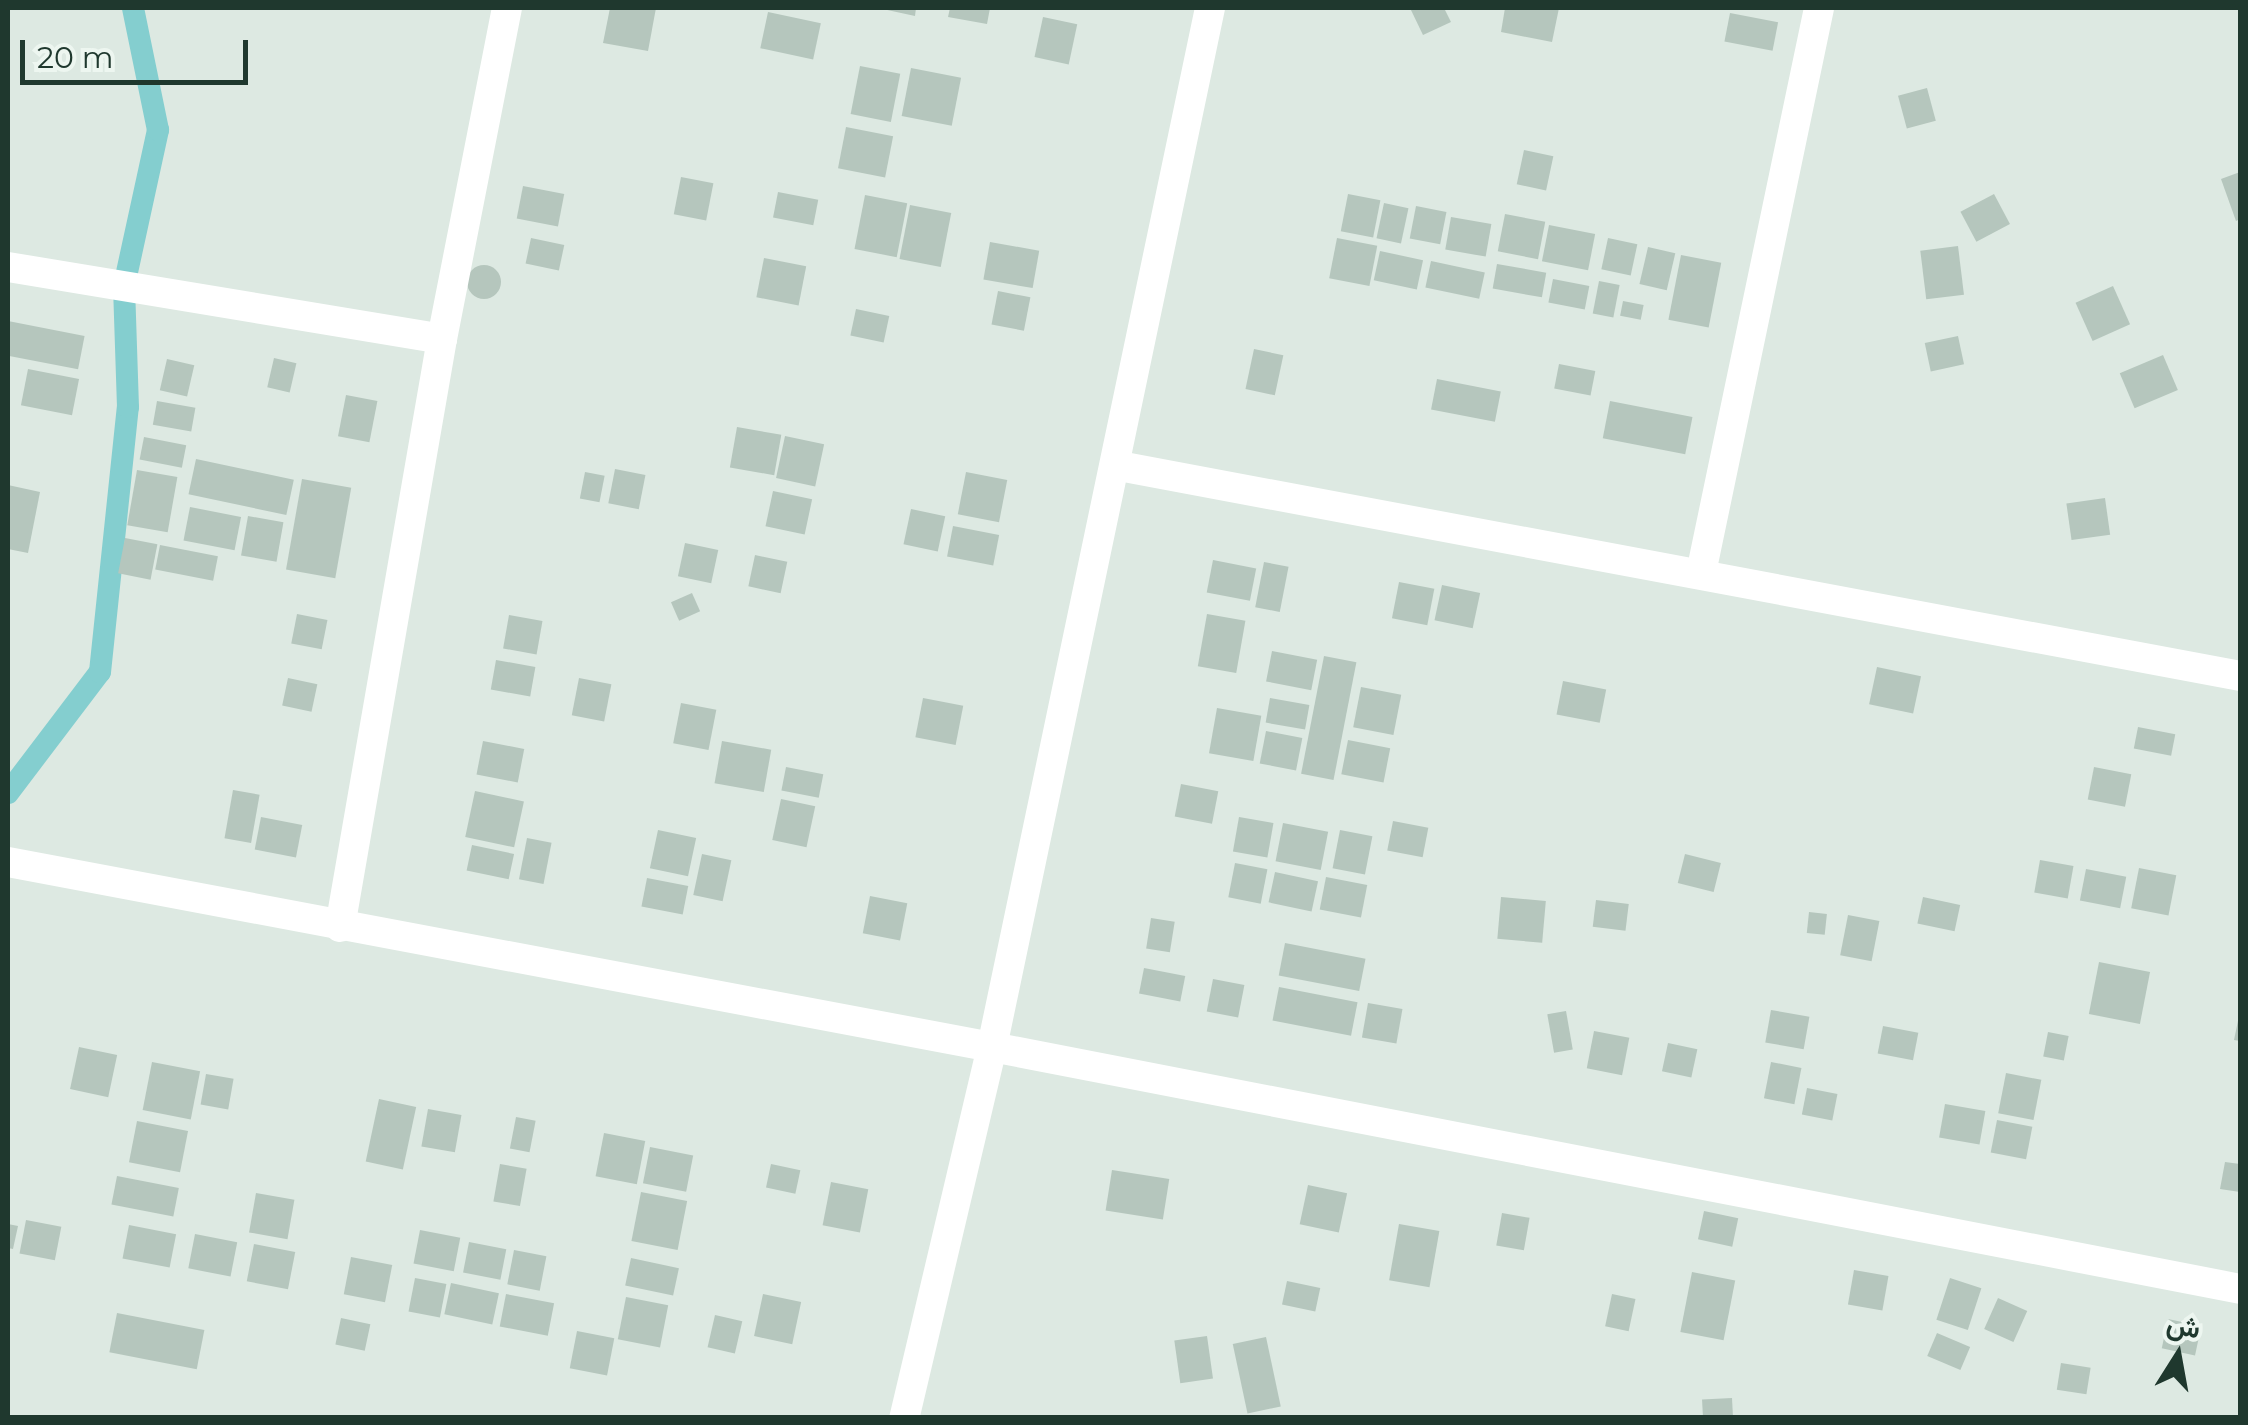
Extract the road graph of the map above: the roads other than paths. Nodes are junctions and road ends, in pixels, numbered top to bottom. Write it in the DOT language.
graph roads {
  1 [pos="507,8"];
  2 [pos="1210,8"];
  3 [pos="1818,8"];
  4 [pos="8,267"];
  5 [pos="442,338"];
  6 [pos="1118,466"];
  7 [pos="1701,573"];
  8 [pos="2240,676"];
  9 [pos="8,862"];
  10 [pos="340,927"];
  11 [pos="992,1047"];
  12 [pos="2240,1289"];
  13 [pos="904,1418"];
  1 -- 5 [label="street"];
  2 -- 6 [label="street"];
  3 -- 7 [label="street"];
  4 -- 5 [label="street"];
  5 -- 10 [label="street"];
  6 -- 7 [label="street"];
  6 -- 11 [label="street"];
  7 -- 8 [label="street"];
  9 -- 10 [label="street"];
  10 -- 11 [label="street"];
  11 -- 12 [label="street"];
  11 -- 13 [label="street"];
}
